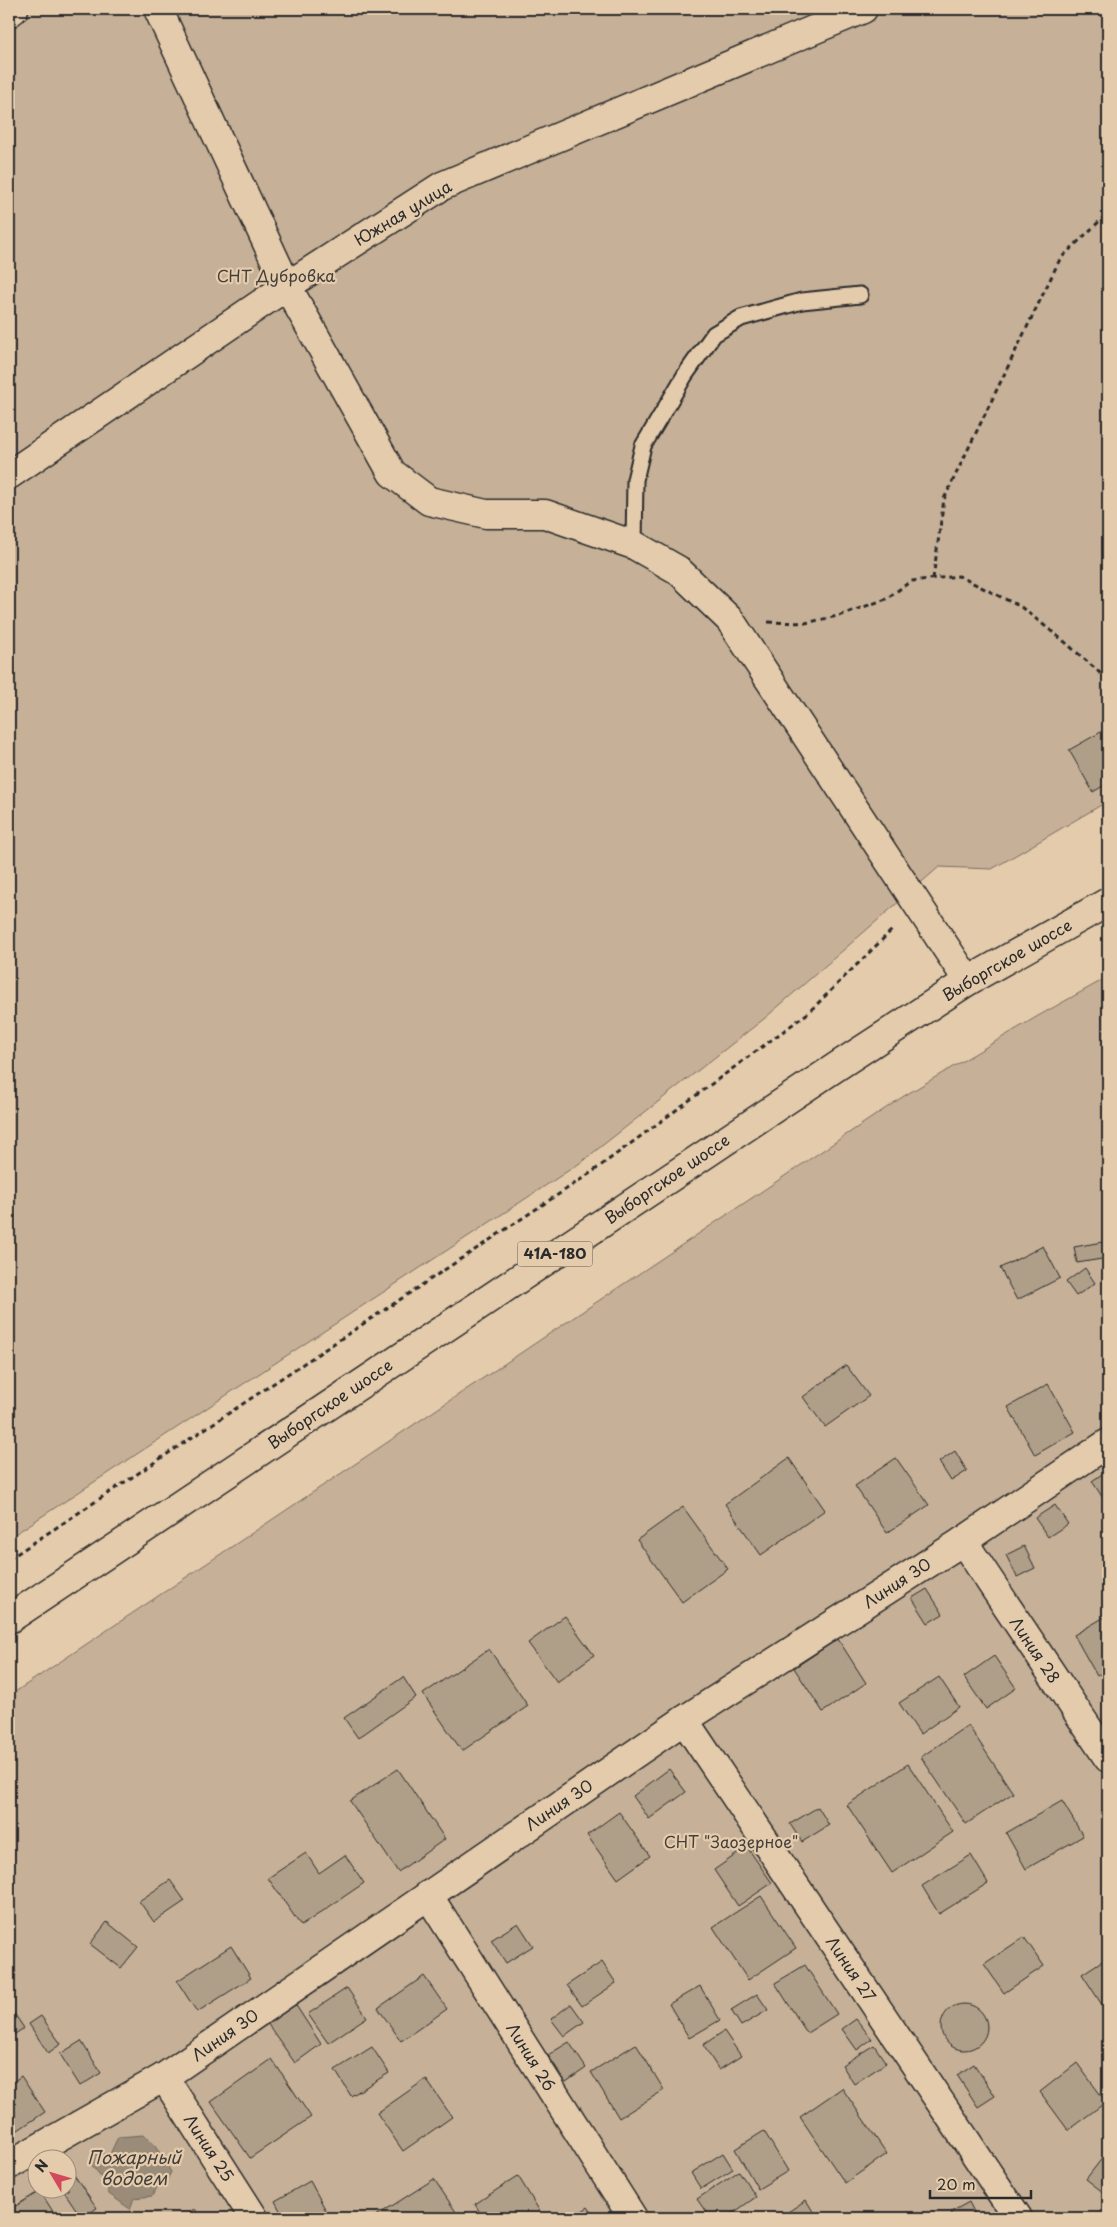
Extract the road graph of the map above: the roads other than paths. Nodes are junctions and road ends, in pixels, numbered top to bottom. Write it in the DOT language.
graph roads {
  1 [pos="14,9"];
  2 [pos="158,9"];
  3 [pos="863,9"];
  4 [pos="9,12"];
  5 [pos="287,286"];
  6 [pos="860,295"];
  7 [pos="9,475"];
  8 [pos="634,545"];
  9 [pos="1108,902"];
  10 [pos="968,981"];
  11 [pos="1108,1443"];
  12 [pos="963,1541"];
  13 [pos="9,1619"];
  14 [pos="684,1720"];
  15 [pos="1108,1758"];
  16 [pos="428,1895"];
  17 [pos="164,2077"];
  18 [pos="9,2166"];
  19 [pos="254,2218"];
  20 [pos="633,2218"];
  21 [pos="1018,2218"];
  1 -- 4 [label="street"];
  2 -- 5 [label="street"];
  3 -- 5 [label="street, Южная улица"];
  5 -- 7 [label="street, Южная улица"];
  5 -- 8 [label="street"];
  6 -- 8 [label="lane"];
  8 -- 10 [label="street"];
  9 -- 10 [label="street, Выборгское шоссе / 41А-180"];
  10 -- 13 [label="street, Выборгское шоссе / 41А-180"];
  11 -- 12 [label="street, Линия 30"];
  12 -- 14 [label="street, Линия 30"];
  12 -- 15 [label="street, Линия 28"];
  14 -- 16 [label="street, Линия 30"];
  14 -- 21 [label="street, Линия 27"];
  16 -- 17 [label="street, Линия 30"];
  16 -- 20 [label="street, Линия 26"];
  17 -- 18 [label="street, Линия 30"];
  17 -- 19 [label="street, Линия 25"];
}
